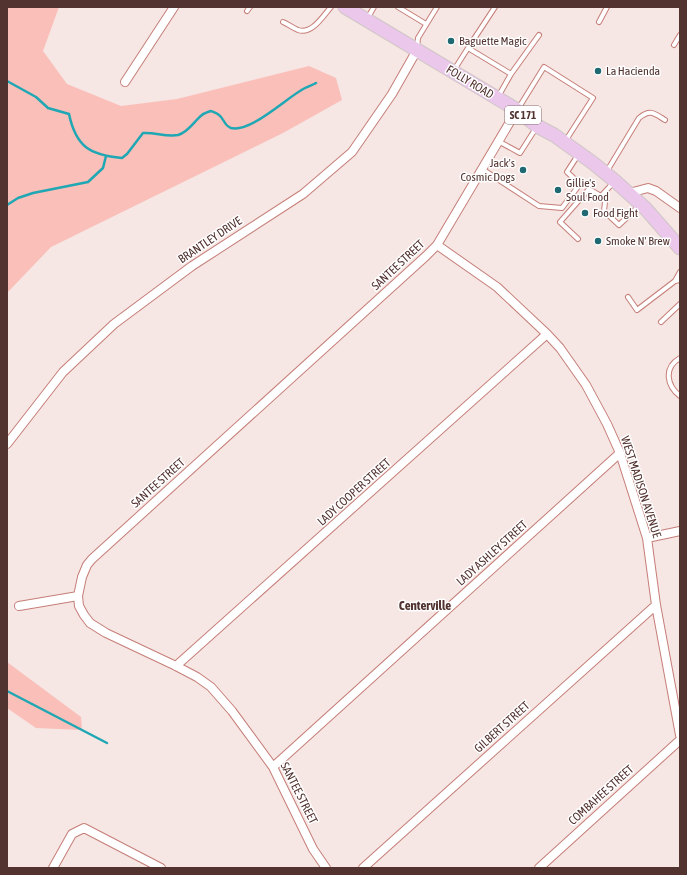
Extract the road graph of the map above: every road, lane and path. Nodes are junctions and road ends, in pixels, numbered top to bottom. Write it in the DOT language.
graph roads {
  1 [pos="174,7"];
  2 [pos="331,7"];
  3 [pos="345,7"];
  4 [pos="374,7"];
  5 [pos="398,7"];
  6 [pos="437,7"];
  7 [pos="495,7"];
  8 [pos="608,7"];
  9 [pos="367,20"];
  10 [pos="283,22"];
  11 [pos="599,22"];
  12 [pos="426,24"];
  13 [pos="539,35"];
  14 [pos="680,35"];
  15 [pos="674,45"];
  16 [pos="468,48"];
  17 [pos="417,50"];
  18 [pos="453,72"];
  19 [pos="511,74"];
  20 [pos="125,82"];
  21 [pos="497,98"];
  22 [pos="517,110"];
  23 [pos="665,120"];
  24 [pos="537,126"];
  25 [pos="498,142"];
  26 [pos="564,142"];
  27 [pos="580,153"];
  28 [pos="482,169"];
  29 [pos="610,177"];
  30 [pos="629,193"];
  31 [pos="601,196"];
  32 [pos="641,204"];
  33 [pos="680,208"];
  34 [pos="578,239"];
  35 [pos="437,245"];
  36 [pos="680,248"];
  37 [pos="680,272"];
  38 [pos="678,280"];
  39 [pos="628,297"];
  40 [pos="680,304"];
  41 [pos="661,322"];
  42 [pos="547,334"];
  43 [pos="680,358"];
  44 [pos="680,396"];
  45 [pos="7,444"];
  46 [pos="620,453"];
  47 [pos="680,531"];
  48 [pos="646,538"];
  49 [pos="78,596"];
  50 [pos="656,605"];
  51 [pos="19,606"];
  52 [pos="176,666"];
  53 [pos="680,734"];
  54 [pos="680,740"];
  55 [pos="273,767"];
  56 [pos="53,868"];
  57 [pos="162,868"];
  58 [pos="326,868"];
  59 [pos="363,868"];
  60 [pos="539,868"];
  1 -- 20 [label="street"];
  2 -- 10 [label="lane"];
  3 -- 9 [label="main road, FOLLY ROAD / SC 171"];
  4 -- 9 [label="lane"];
  5 -- 12 [label="lane"];
  6 -- 12 [label="lane"];
  7 -- 16 [label="lane"];
  8 -- 11 [label="lane"];
  9 -- 17 [label="main road, FOLLY ROAD / SC 171"];
  12 -- 17 [label="lane"];
  13 -- 19 [label="lane"];
  14 -- 15 [label="lane"];
  16 -- 18 [label="lane"];
  16 -- 19 [label="lane"];
  17 -- 18 [label="main road, FOLLY ROAD / SC 171"];
  17 -- 45 [label="street, BRANTLEY DRIVE"];
  18 -- 21 [label="main road, FOLLY ROAD / SC 171"];
  19 -- 21 [label="lane"];
  21 -- 22 [label="main road, FOLLY ROAD / SC 171"];
  22 -- 24 [label="main road, FOLLY ROAD / SC 171"];
  22 -- 25 [label="street, SANTEE STREET"];
  22 -- 26 [label="lane"];
  23 -- 29 [label="lane"];
  24 -- 25 [label="lane"];
  24 -- 26 [label="main road, FOLLY ROAD / SC 171"];
  25 -- 28 [label="street, SANTEE STREET"];
  26 -- 27 [label="main road, FOLLY ROAD / SC 171"];
  27 -- 28 [label="lane"];
  27 -- 29 [label="main road, FOLLY ROAD / SC 171"];
  28 -- 35 [label="street, SANTEE STREET"];
  29 -- 30 [label="main road, FOLLY ROAD / SC 171"];
  29 -- 31 [label="lane"];
  30 -- 32 [label="main road, FOLLY ROAD / SC 171"];
  30 -- 33 [label="street"];
  31 -- 32 [label="lane"];
  31 -- 34 [label="lane"];
  32 -- 36 [label="main road, FOLLY ROAD / SC 171"];
  35 -- 42 [label="street, WEST MADISON AVENUE"];
  35 -- 49 [label="street, SANTEE STREET"];
  37 -- 38 [label="lane"];
  38 -- 39 [label="lane"];
  40 -- 41 [label="lane"];
  42 -- 46 [label="street, WEST MADISON AVENUE"];
  42 -- 52 [label="street, LADY COOPER STREET"];
  43 -- 44 [label="lane"];
  46 -- 48 [label="street, WEST MADISON AVENUE"];
  46 -- 55 [label="street, LADY ASHLEY STREET"];
  47 -- 48 [label="street"];
  48 -- 50 [label="street, WEST MADISON AVENUE"];
  49 -- 51 [label="street"];
  49 -- 52 [label="street, SANTEE STREET"];
  50 -- 53 [label="street, WEST MADISON AVENUE"];
  50 -- 59 [label="street, GILBERT STREET"];
  52 -- 55 [label="street, SANTEE STREET"];
  54 -- 60 [label="street, COMBAHEE STREET"];
  55 -- 58 [label="street, SANTEE STREET"];
  56 -- 57 [label="street"];
}
